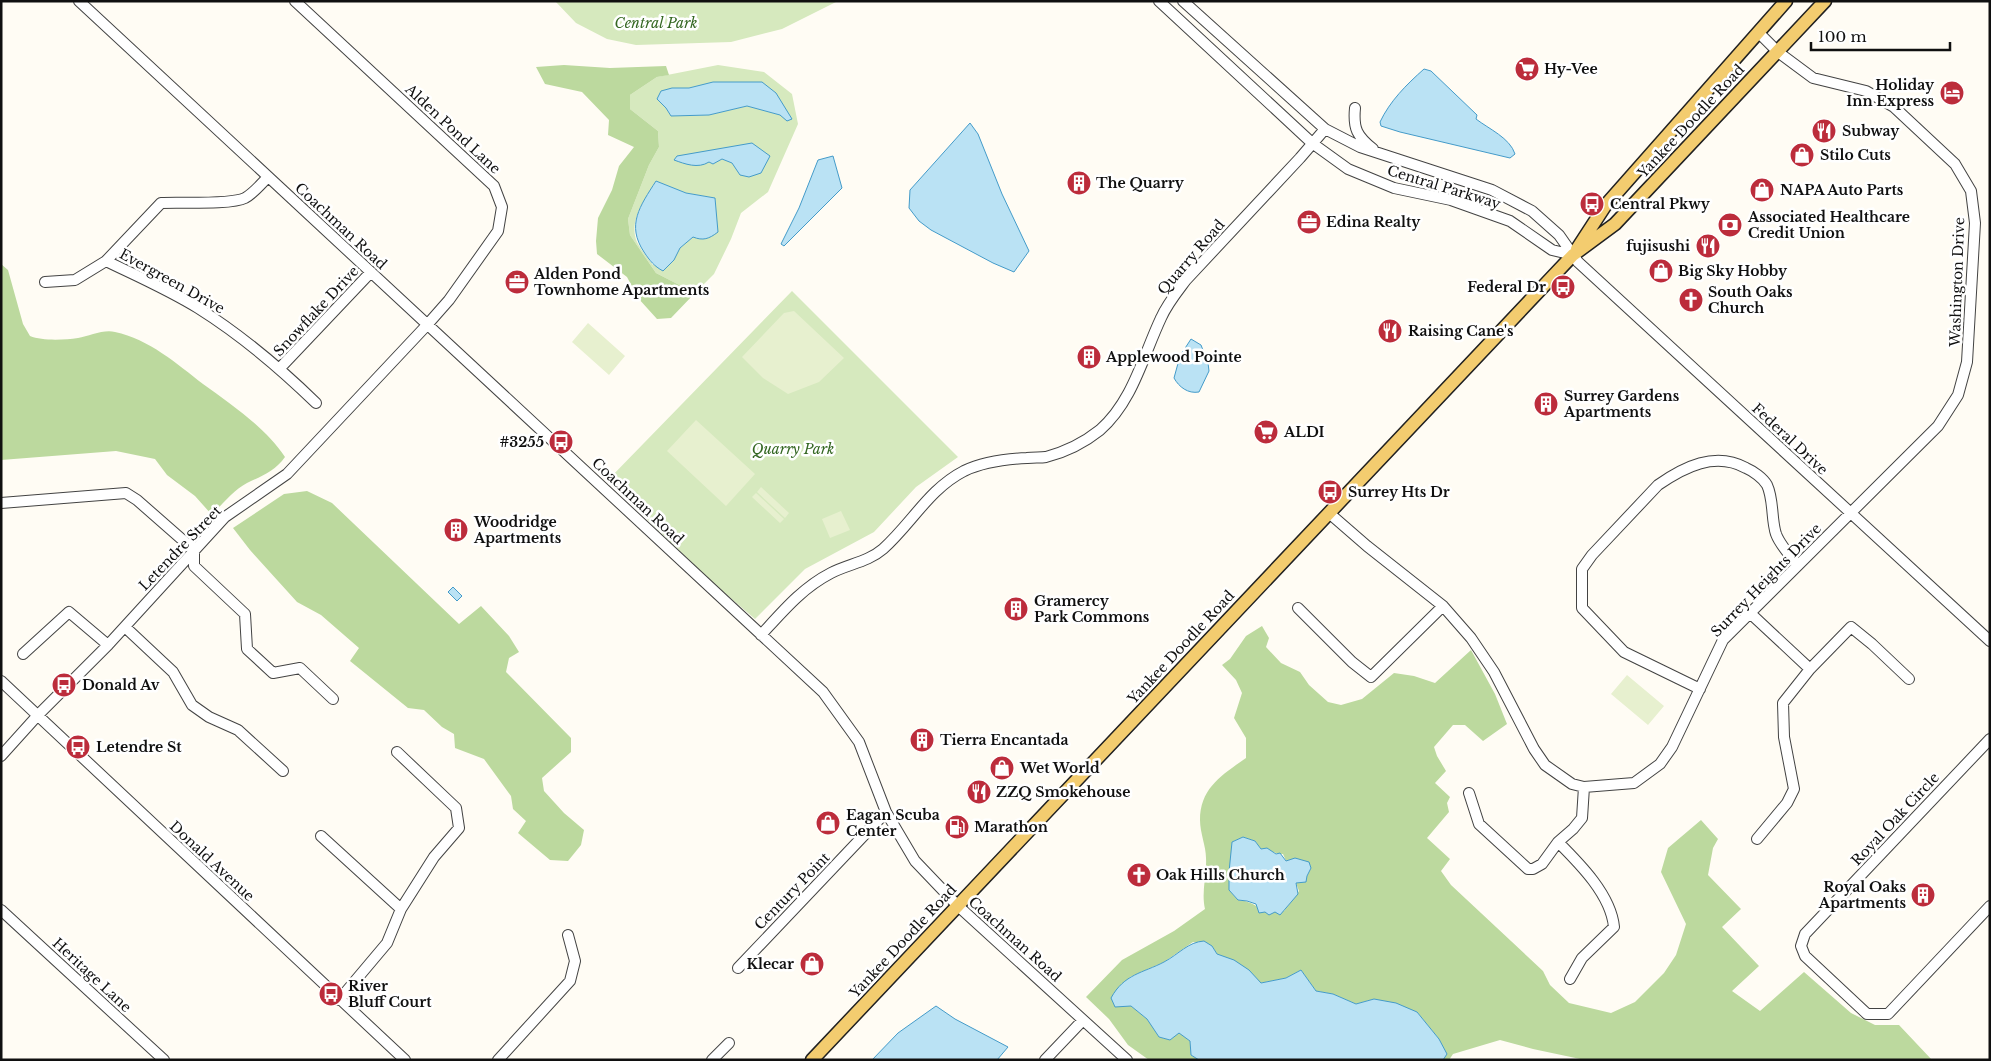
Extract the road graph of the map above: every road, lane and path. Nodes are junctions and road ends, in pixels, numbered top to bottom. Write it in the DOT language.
graph roads {
  1 [pos="79,1"];
  2 [pos="295,1"];
  3 [pos="1160,1"];
  4 [pos="1183,1"];
  5 [pos="1786,1"];
  6 [pos="1825,1"];
  7 [pos="1758,32"];
  8 [pos="1778,52"];
  9 [pos="1355,108"];
  10 [pos="1325,129"];
  11 [pos="1312,143"];
  12 [pos="1380,154"];
  13 [pos="268,176"];
  14 [pos="1572,255"];
  15 [pos="106,261"];
  16 [pos="371,272"];
  17 [pos="45,282"];
  18 [pos="428,325"];
  19 [pos="280,368"];
  20 [pos="316,403"];
  21 [pos="1,503"];
  22 [pos="1329,513"];
  23 [pos="1851,513"];
  24 [pos="194,550"];
  25 [pos="1798,565"];
  26 [pos="1443,606"];
  27 [pos="1298,608"];
  28 [pos="1750,613"];
  29 [pos="125,627"];
  30 [pos="761,636"];
  31 [pos="1990,641"];
  32 [pos="108,645"];
  33 [pos="23,654"];
  34 [pos="1810,669"];
  35 [pos="1908,680"];
  36 [pos="1,681"];
  37 [pos="1700,689"];
  38 [pos="333,699"];
  39 [pos="38,715"];
  40 [pos="1990,739"];
  41 [pos="397,752"];
  42 [pos="1,756"];
  43 [pos="284,771"];
  44 [pos="1584,787"];
  45 [pos="1469,793"];
  46 [pos="886,812"];
  47 [pos="321,836"];
  48 [pos="1758,839"];
  49 [pos="1558,842"];
  50 [pos="957,905"];
  51 [pos="1990,906"];
  52 [pos="401,909"];
  53 [pos="1,910"];
  54 [pos="568,935"];
  55 [pos="738,968"];
  56 [pos="1570,979"];
  57 [pos="339,1000"];
  58 [pos="1083,1020"];
  59 [pos="729,1043"];
  60 [pos="164,1060"];
  61 [pos="404,1060"];
  62 [pos="498,1060"];
  63 [pos="712,1060"];
  64 [pos="812,1060"];
  65 [pos="1045,1060"];
  66 [pos="1127,1060"];
  1 -- 13 [label="street, Coachman Road"];
  2 -- 18 [label="street, Alden Pond Lane"];
  3 -- 11 [label="street, Central Parkway"];
  4 -- 10 [label="street, Central Parkway"];
  5 -- 7 [label="main road, Yankee Doodle Road"];
  6 -- 8 [label="main road, Yankee Doodle Road"];
  7 -- 8 [label="street, Washington Drive"];
  7 -- 14 [label="main road, Yankee Doodle Road"];
  8 -- 14 [label="main road, Yankee Doodle Road"];
  8 -- 23 [label="street, Washington Drive"];
  9 -- 12 [label="street"];
  10 -- 11 [label="street, Quarry Road"];
  10 -- 12 [label="street, Central Parkway"];
  11 -- 14 [label="street, Central Parkway"];
  11 -- 30 [label="street, Quarry Road"];
  12 -- 14 [label="street, Central Parkway"];
  13 -- 15 [label="street"];
  13 -- 16 [label="street, Coachman Road"];
  14 -- 22 [label="main road, Yankee Doodle Road"];
  14 -- 23 [label="street, Federal Drive"];
  15 -- 17 [label="street"];
  15 -- 19 [label="street, Evergreen Drive"];
  16 -- 18 [label="street, Coachman Road"];
  16 -- 19 [label="street, Snowflake Drive"];
  18 -- 24 [label="street, Letendre Street"];
  18 -- 30 [label="street, Coachman Road"];
  19 -- 20 [label="street, Evergreen Drive"];
  21 -- 24 [label="street"];
  22 -- 26 [label="street, Surrey Heights Drive"];
  22 -- 50 [label="main road, Yankee Doodle Road"];
  23 -- 25 [label="street, Surrey Heights Drive"];
  23 -- 31 [label="street, Federal Drive"];
  24 -- 29 [label="street, Letendre Street"];
  24 -- 38 [label="street"];
  25 -- 28 [label="street, Surrey Heights Drive"];
  25 -- 37 [label="street"];
  26 -- 27 [label="street"];
  26 -- 44 [label="street, Surrey Heights Drive"];
  28 -- 34 [label="street"];
  28 -- 37 [label="street, Surrey Heights Drive"];
  29 -- 32 [label="street, Letendre Street"];
  29 -- 43 [label="street"];
  30 -- 46 [label="street, Coachman Road"];
  32 -- 33 [label="street"];
  32 -- 39 [label="street, Letendre Street"];
  34 -- 35 [label="street"];
  34 -- 48 [label="street"];
  36 -- 39 [label="street, Donald Avenue"];
  37 -- 44 [label="street, Surrey Heights Drive"];
  39 -- 42 [label="street, Letendre Street"];
  39 -- 57 [label="street, Donald Avenue"];
  40 -- 51 [label="street, Royal Oak Circle"];
  41 -- 52 [label="street"];
  44 -- 49 [label="street"];
  45 -- 49 [label="street"];
  46 -- 50 [label="street, Coachman Road"];
  46 -- 55 [label="street, Century Point"];
  47 -- 52 [label="street"];
  49 -- 56 [label="street"];
  50 -- 58 [label="street, Coachman Road"];
  50 -- 64 [label="main road, Yankee Doodle Road"];
  52 -- 57 [label="street"];
  53 -- 60 [label="street, Heritage Lane"];
  54 -- 62 [label="street"];
  57 -- 61 [label="street, Donald Avenue"];
  58 -- 65 [label="street"];
  58 -- 66 [label="street, Coachman Road"];
  59 -- 63 [label="street"];
}
